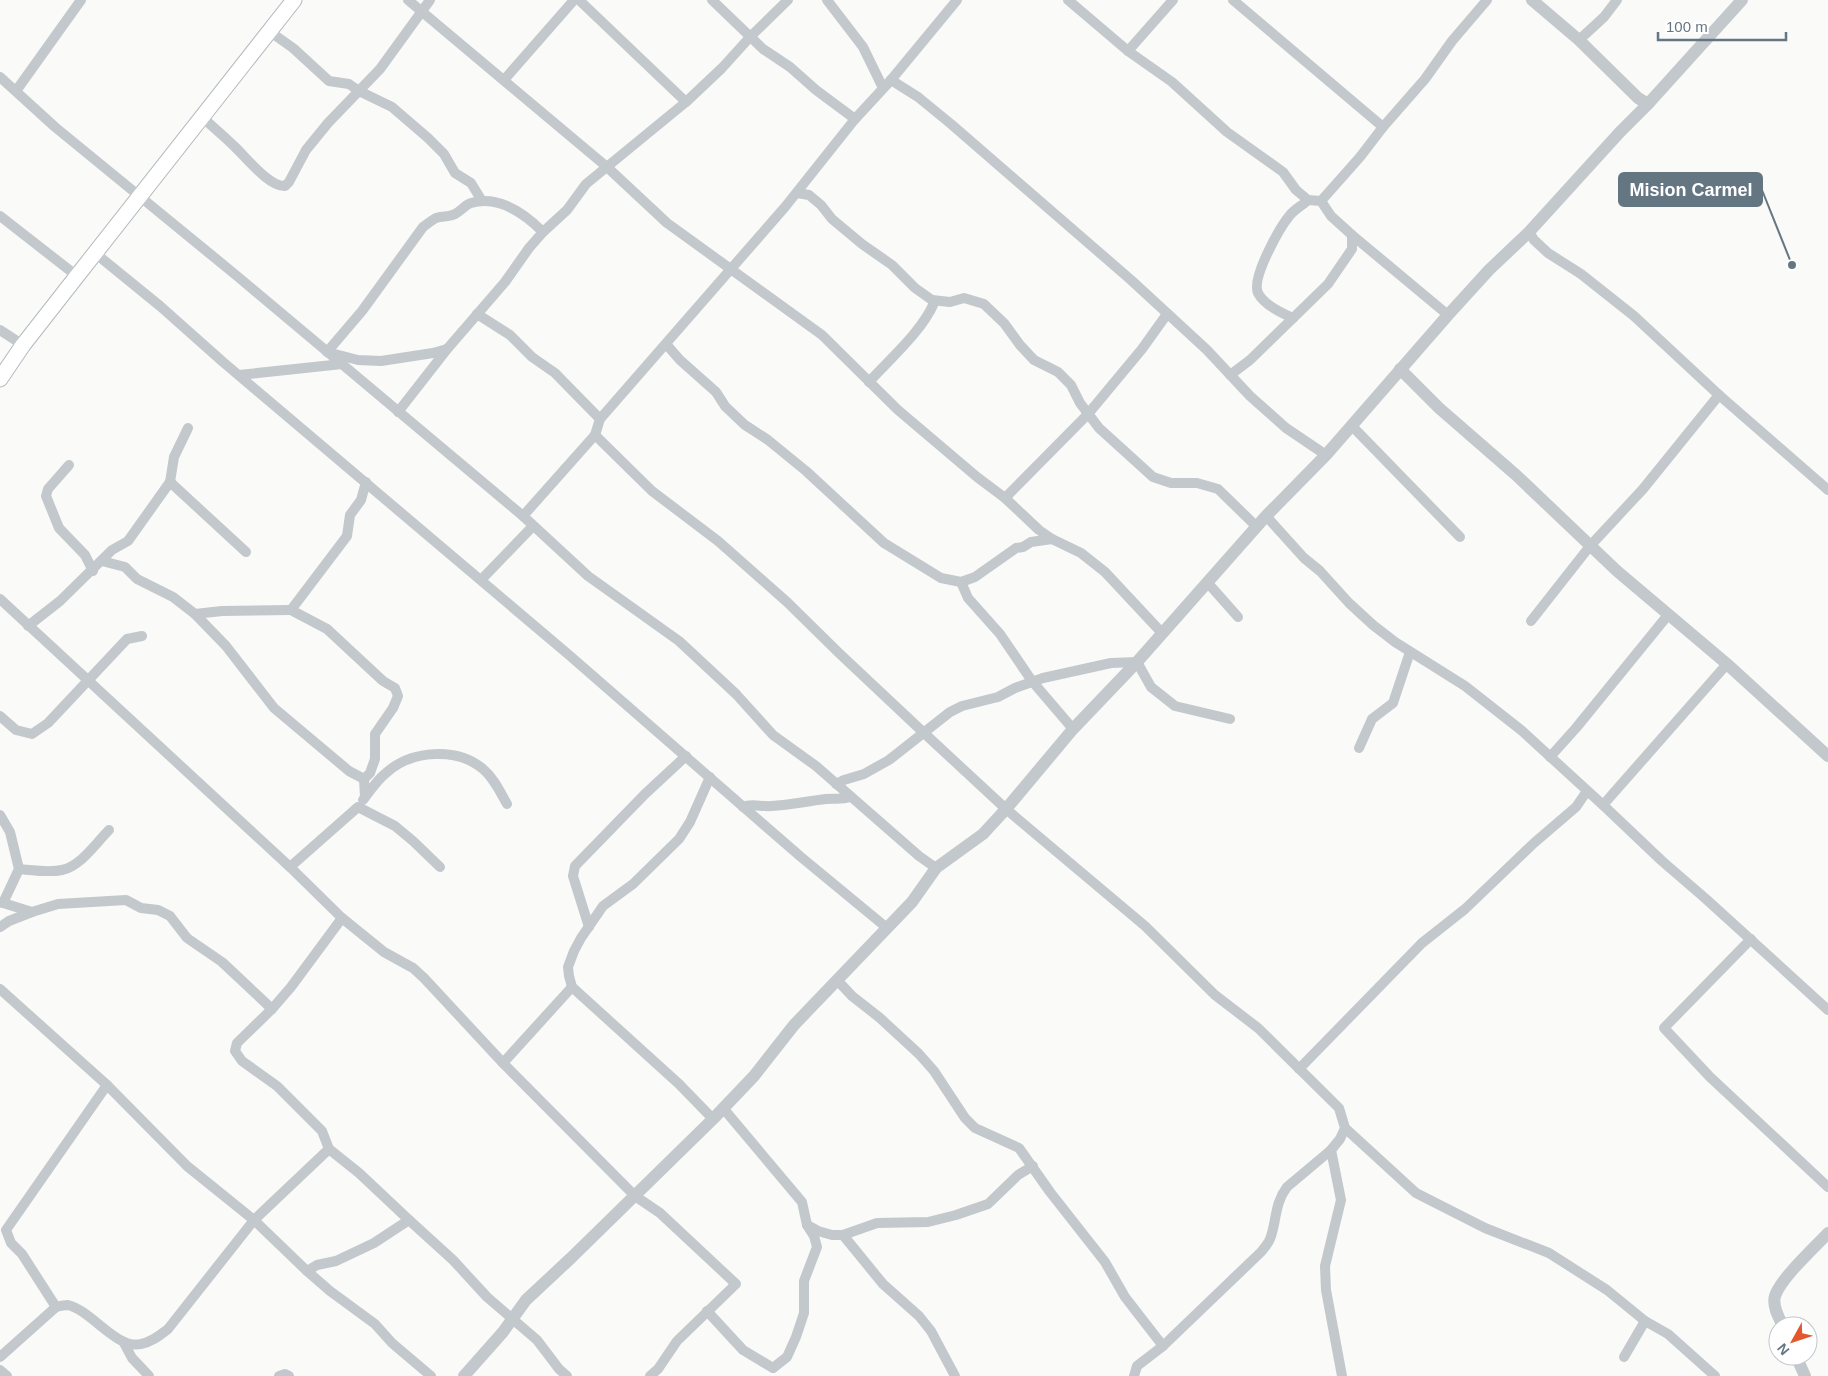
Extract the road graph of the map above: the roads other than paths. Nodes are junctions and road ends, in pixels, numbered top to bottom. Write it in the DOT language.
graph roads {
  1 [pos="81,0"];
  2 [pos="294,0"];
  3 [pos="408,0"];
  4 [pos="430,0"];
  5 [pos="574,0"];
  6 [pos="579,0"];
  7 [pos="712,0"];
  8 [pos="788,0"];
  9 [pos="827,0"];
  10 [pos="957,0"];
  11 [pos="1068,0"];
  12 [pos="1173,0"];
  13 [pos="1232,0"];
  14 [pos="1488,0"];
  15 [pos="1532,0"];
  16 [pos="1617,0"];
  17 [pos="1742,0"];
  18 [pos="422,11"];
  19 [pos="270,31"];
  20 [pos="751,36"];
  21 [pos="1579,40"];
  22 [pos="1128,51"];
  23 [pos="0,77"];
  24 [pos="504,80"];
  25 [pos="891,80"];
  26 [pos="884,88"];
  27 [pos="16,91"];
  28 [pos="359,91"];
  29 [pos="686,102"];
  30 [pos="1648,104"];
  31 [pos="202,118"];
  32 [pos="855,119"];
  33 [pos="1383,127"];
  34 [pos="607,167"];
  35 [pos="797,193"];
  36 [pos="140,197"];
  37 [pos="1308,200"];
  38 [pos="482,201"];
  39 [pos="1321,201"];
  40 [pos="0,216"];
  41 [pos="543,232"];
  42 [pos="1529,232"];
  43 [pos="1352,235"];
  44 [pos="94,253"];
  45 [pos="731,269"];
  46 [pos="77,276"];
  47 [pos="932,300"];
  48 [pos="477,314"];
  49 [pos="1167,314"];
  50 [pos="1448,315"];
  51 [pos="1292,318"];
  52 [pos="0,330"];
  53 [pos="666,344"];
  54 [pos="24,345"];
  55 [pos="448,348"];
  56 [pos="327,352"];
  57 [pos="342,364"];
  58 [pos="1400,369"];
  59 [pos="239,375"];
  60 [pos="1230,375"];
  61 [pos="0,379"];
  62 [pos="869,382"];
  63 [pos="1719,395"];
  64 [pos="398,412"];
  65 [pos="1088,414"];
  66 [pos="600,419"];
  67 [pos="1352,426"];
  68 [pos="188,428"];
  69 [pos="595,435"];
  70 [pos="1326,455"];
  71 [pos="69,465"];
  72 [pos="170,482"];
  73 [pos="366,482"];
  74 [pos="1828,490"];
  75 [pos="1005,498"];
  76 [pos="523,516"];
  77 [pos="1266,516"];
  78 [pos="533,526"];
  79 [pos="1257,527"];
  80 [pos="1460,537"];
  81 [pos="1052,539"];
  82 [pos="1590,546"];
  83 [pos="246,552"];
  84 [pos="102,561"];
  85 [pos="92,571"];
  86 [pos="481,580"];
  87 [pos="961,582"];
  88 [pos="1207,582"];
  89 [pos="0,599"];
  90 [pos="291,610"];
  91 [pos="195,614"];
  92 [pos="1668,615"];
  93 [pos="1238,617"];
  94 [pos="1531,621"];
  95 [pos="28,626"];
  96 [pos="1162,633"];
  97 [pos="142,636"];
  98 [pos="1410,652"];
  99 [pos="1137,662"];
  100 [pos="1727,664"];
  101 [pos="88,681"];
  102 [pos="1032,681"];
  103 [pos="0,716"];
  104 [pos="1230,719"];
  105 [pos="1073,729"];
  106 [pos="924,733"];
  107 [pos="1358,748"];
  108 [pos="686,756"];
  109 [pos="1828,756"];
  110 [pos="1550,758"];
  111 [pos="710,777"];
  112 [pos="364,779"];
  113 [pos="836,784"];
  114 [pos="1587,791"];
  115 [pos="365,797"];
  116 [pos="850,797"];
  117 [pos="508,804"];
  118 [pos="1603,805"];
  119 [pos="358,807"];
  120 [pos="743,807"];
  121 [pos="1006,809"];
  122 [pos="0,815"];
  123 [pos="109,830"];
  124 [pos="290,867"];
  125 [pos="440,867"];
  126 [pos="936,868"];
  127 [pos="19,869"];
  128 [pos="2,903"];
  129 [pos="32,912"];
  130 [pos="342,918"];
  131 [pos="0,927"];
  132 [pos="589,927"];
  133 [pos="886,928"];
  134 [pos="1751,939"];
  135 [pos="838,981"];
  136 [pos="572,987"];
  137 [pos="0,989"];
  138 [pos="272,1009"];
  139 [pos="1828,1010"];
  140 [pos="504,1063"];
  141 [pos="1299,1069"];
  142 [pos="107,1084"];
  143 [pos="724,1108"];
  144 [pos="713,1119"];
  145 [pos="1345,1128"];
  146 [pos="329,1149"];
  147 [pos="1331,1150"];
  148 [pos="1033,1166"];
  149 [pos="1828,1188"];
  150 [pos="635,1196"];
  151 [pos="254,1220"];
  152 [pos="409,1220"];
  153 [pos="807,1225"];
  154 [pos="3,1230"];
  155 [pos="1828,1233"];
  156 [pos="843,1235"];
  157 [pos="307,1271"];
  158 [pos="56,1307"];
  159 [pos="707,1311"];
  160 [pos="1778,1316"];
  161 [pos="512,1319"];
  162 [pos="1645,1321"];
  163 [pos="124,1342"];
  164 [pos="1163,1346"];
  165 [pos="0,1357"];
  166 [pos="1624,1357"];
  167 [pos="773,1372"];
  168 [pos="149,1376"];
  169 [pos="279,1376"];
  170 [pos="289,1376"];
  171 [pos="431,1376"];
  172 [pos="464,1376"];
  173 [pos="567,1376"];
  174 [pos="650,1376"];
  175 [pos="955,1376"];
  176 [pos="1134,1376"];
  177 [pos="1342,1376"];
  178 [pos="1716,1376"];
  1 -- 27 [label="street"];
  2 -- 19 [label="main road"];
  3 -- 18 [label="street"];
  4 -- 18 [label="street"];
  5 -- 24 [label="street"];
  6 -- 29 [label="street"];
  7 -- 20 [label="street"];
  8 -- 20 [label="street"];
  9 -- 26 [label="street"];
  10 -- 25 [label="street"];
  11 -- 22 [label="street"];
  12 -- 22 [label="street"];
  13 -- 33 [label="street"];
  14 -- 33 [label="street"];
  15 -- 21 [label="street"];
  16 -- 21 [label="street"];
  17 -- 30 [label="street"];
  18 -- 24 [label="street"];
  18 -- 28 [label="street"];
  19 -- 28 [label="street"];
  19 -- 31 [label="main road"];
  20 -- 29 [label="street"];
  20 -- 32 [label="street"];
  21 -- 30 [label="street"];
  22 -- 37 [label="street"];
  23 -- 27 [label="street"];
  24 -- 34 [label="street"];
  25 -- 26 [label="street"];
  25 -- 49 [label="street"];
  26 -- 32 [label="street"];
  27 -- 36 [label="street"];
  28 -- 31 [label="street"];
  28 -- 38 [label="street"];
  29 -- 34 [label="street"];
  30 -- 42 [label="street"];
  31 -- 36 [label="main road"];
  32 -- 35 [label="street"];
  33 -- 39 [label="street"];
  34 -- 41 [label="street"];
  34 -- 45 [label="street"];
  35 -- 45 [label="street"];
  35 -- 47 [label="street"];
  36 -- 44 [label="main road"];
  36 -- 56 [label="street"];
  37 -- 39 [label="street"];
  37 -- 51 [label="street"];
  38 -- 41 [label="street"];
  38 -- 56 [label="street"];
  39 -- 43 [label="street"];
  40 -- 46 [label="street"];
  41 -- 48 [label="street"];
  42 -- 50 [label="street"];
  42 -- 63 [label="street"];
  43 -- 50 [label="street"];
  43 -- 51 [label="street"];
  44 -- 46 [label="main road"];
  44 -- 59 [label="street"];
  45 -- 53 [label="street"];
  45 -- 62 [label="street"];
  46 -- 54 [label="main road"];
  47 -- 62 [label="street"];
  47 -- 65 [label="street"];
  48 -- 55 [label="street"];
  48 -- 66 [label="street"];
  49 -- 60 [label="street"];
  49 -- 65 [label="street"];
  50 -- 58 [label="street"];
  51 -- 60 [label="street"];
  52 -- 54 [label="street"];
  53 -- 66 [label="street"];
  53 -- 87 [label="street"];
  54 -- 61 [label="main road"];
  55 -- 56 [label="street"];
  55 -- 64 [label="street"];
  56 -- 57 [label="street"];
  57 -- 59 [label="street"];
  57 -- 64 [label="street"];
  58 -- 67 [label="street"];
  58 -- 82 [label="street"];
  59 -- 73 [label="street"];
  60 -- 70 [label="street"];
  62 -- 75 [label="street"];
  63 -- 74 [label="street"];
  63 -- 82 [label="street"];
  64 -- 76 [label="street"];
  65 -- 75 [label="street"];
  65 -- 79 [label="street"];
  66 -- 69 [label="street"];
  67 -- 70 [label="street"];
  67 -- 80 [label="street"];
  68 -- 72 [label="street"];
  69 -- 76 [label="street"];
  69 -- 106 [label="street"];
  70 -- 77 [label="street"];
  71 -- 85 [label="street"];
  72 -- 83 [label="street"];
  72 -- 84 [label="street"];
  73 -- 86 [label="street"];
  73 -- 90 [label="street"];
  75 -- 81 [label="street"];
  76 -- 78 [label="street"];
  77 -- 79 [label="street"];
  77 -- 98 [label="street"];
  78 -- 86 [label="street"];
  78 -- 113 [label="street"];
  79 -- 88 [label="street"];
  81 -- 87 [label="street"];
  81 -- 96 [label="street"];
  82 -- 92 [label="street"];
  82 -- 94 [label="street"];
  84 -- 85 [label="street"];
  84 -- 91 [label="street"];
  85 -- 95 [label="street"];
  86 -- 108 [label="street"];
  87 -- 102 [label="street"];
  88 -- 93 [label="street"];
  88 -- 96 [label="street"];
  89 -- 95 [label="street"];
  90 -- 91 [label="street"];
  90 -- 112 [label="street"];
  91 -- 112 [label="street"];
  92 -- 100 [label="street"];
  92 -- 110 [label="street"];
  95 -- 101 [label="street"];
  96 -- 99 [label="street"];
  97 -- 101 [label="street"];
  98 -- 107 [label="street"];
  98 -- 110 [label="street"];
  99 -- 102 [label="street"];
  99 -- 104 [label="street"];
  99 -- 105 [label="street"];
  100 -- 109 [label="street"];
  100 -- 118 [label="street"];
  101 -- 103 [label="street"];
  101 -- 124 [label="street"];
  102 -- 105 [label="street"];
  102 -- 106 [label="street"];
  105 -- 121 [label="street"];
  106 -- 113 [label="street"];
  106 -- 121 [label="street"];
  108 -- 111 [label="street"];
  108 -- 132 [label="street"];
  110 -- 114 [label="street"];
  111 -- 120 [label="street"];
  111 -- 132 [label="street"];
  112 -- 115 [label="street"];
  113 -- 116 [label="street"];
  114 -- 118 [label="street"];
  114 -- 141 [label="street"];
  115 -- 117 [label="street"];
  115 -- 119 [label="street"];
  116 -- 120 [label="street"];
  116 -- 126 [label="street"];
  118 -- 134 [label="street"];
  119 -- 124 [label="street"];
  119 -- 125 [label="street"];
  120 -- 133 [label="street"];
  121 -- 126 [label="street"];
  121 -- 141 [label="street"];
  122 -- 127 [label="street"];
  123 -- 127 [label="street"];
  124 -- 130 [label="street"];
  126 -- 133 [label="street"];
  127 -- 128 [label="street"];
  128 -- 129 [label="street"];
  129 -- 131 [label="street"];
  129 -- 138 [label="street"];
  130 -- 138 [label="street"];
  130 -- 140 [label="street"];
  132 -- 136 [label="street"];
  133 -- 135 [label="street"];
  134 -- 139 [label="street"];
  134 -- 149 [label="street"];
  135 -- 143 [label="street"];
  135 -- 148 [label="street"];
  136 -- 140 [label="street"];
  136 -- 144 [label="street"];
  137 -- 142 [label="street"];
  138 -- 146 [label="street"];
  140 -- 150 [label="street"];
  141 -- 145 [label="street"];
  142 -- 151 [label="street"];
  142 -- 154 [label="street"];
  143 -- 144 [label="street"];
  143 -- 153 [label="street"];
  144 -- 150 [label="street"];
  145 -- 147 [label="street"];
  145 -- 162 [label="street"];
  146 -- 151 [label="street"];
  146 -- 152 [label="street"];
  147 -- 164 [label="street"];
  147 -- 177 [label="street"];
  148 -- 156 [label="street"];
  148 -- 164 [label="street"];
  150 -- 159 [label="street"];
  150 -- 161 [label="street"];
  151 -- 157 [label="street"];
  151 -- 163 [label="street"];
  152 -- 157 [label="street"];
  152 -- 161 [label="street"];
  153 -- 156 [label="street"];
  153 -- 167 [label="street"];
  154 -- 158 [label="street"];
  155 -- 160 [label="street"];
  156 -- 175 [label="street"];
  157 -- 171 [label="street"];
  158 -- 163 [label="street"];
  158 -- 165 [label="street"];
  159 -- 167 [label="street"];
  159 -- 174 [label="street"];
  161 -- 172 [label="street"];
  161 -- 173 [label="street"];
  162 -- 166 [label="street"];
  162 -- 178 [label="street"];
  163 -- 168 [label="street"];
  164 -- 176 [label="street"];
  169 -- 170 [label="street"];
}
